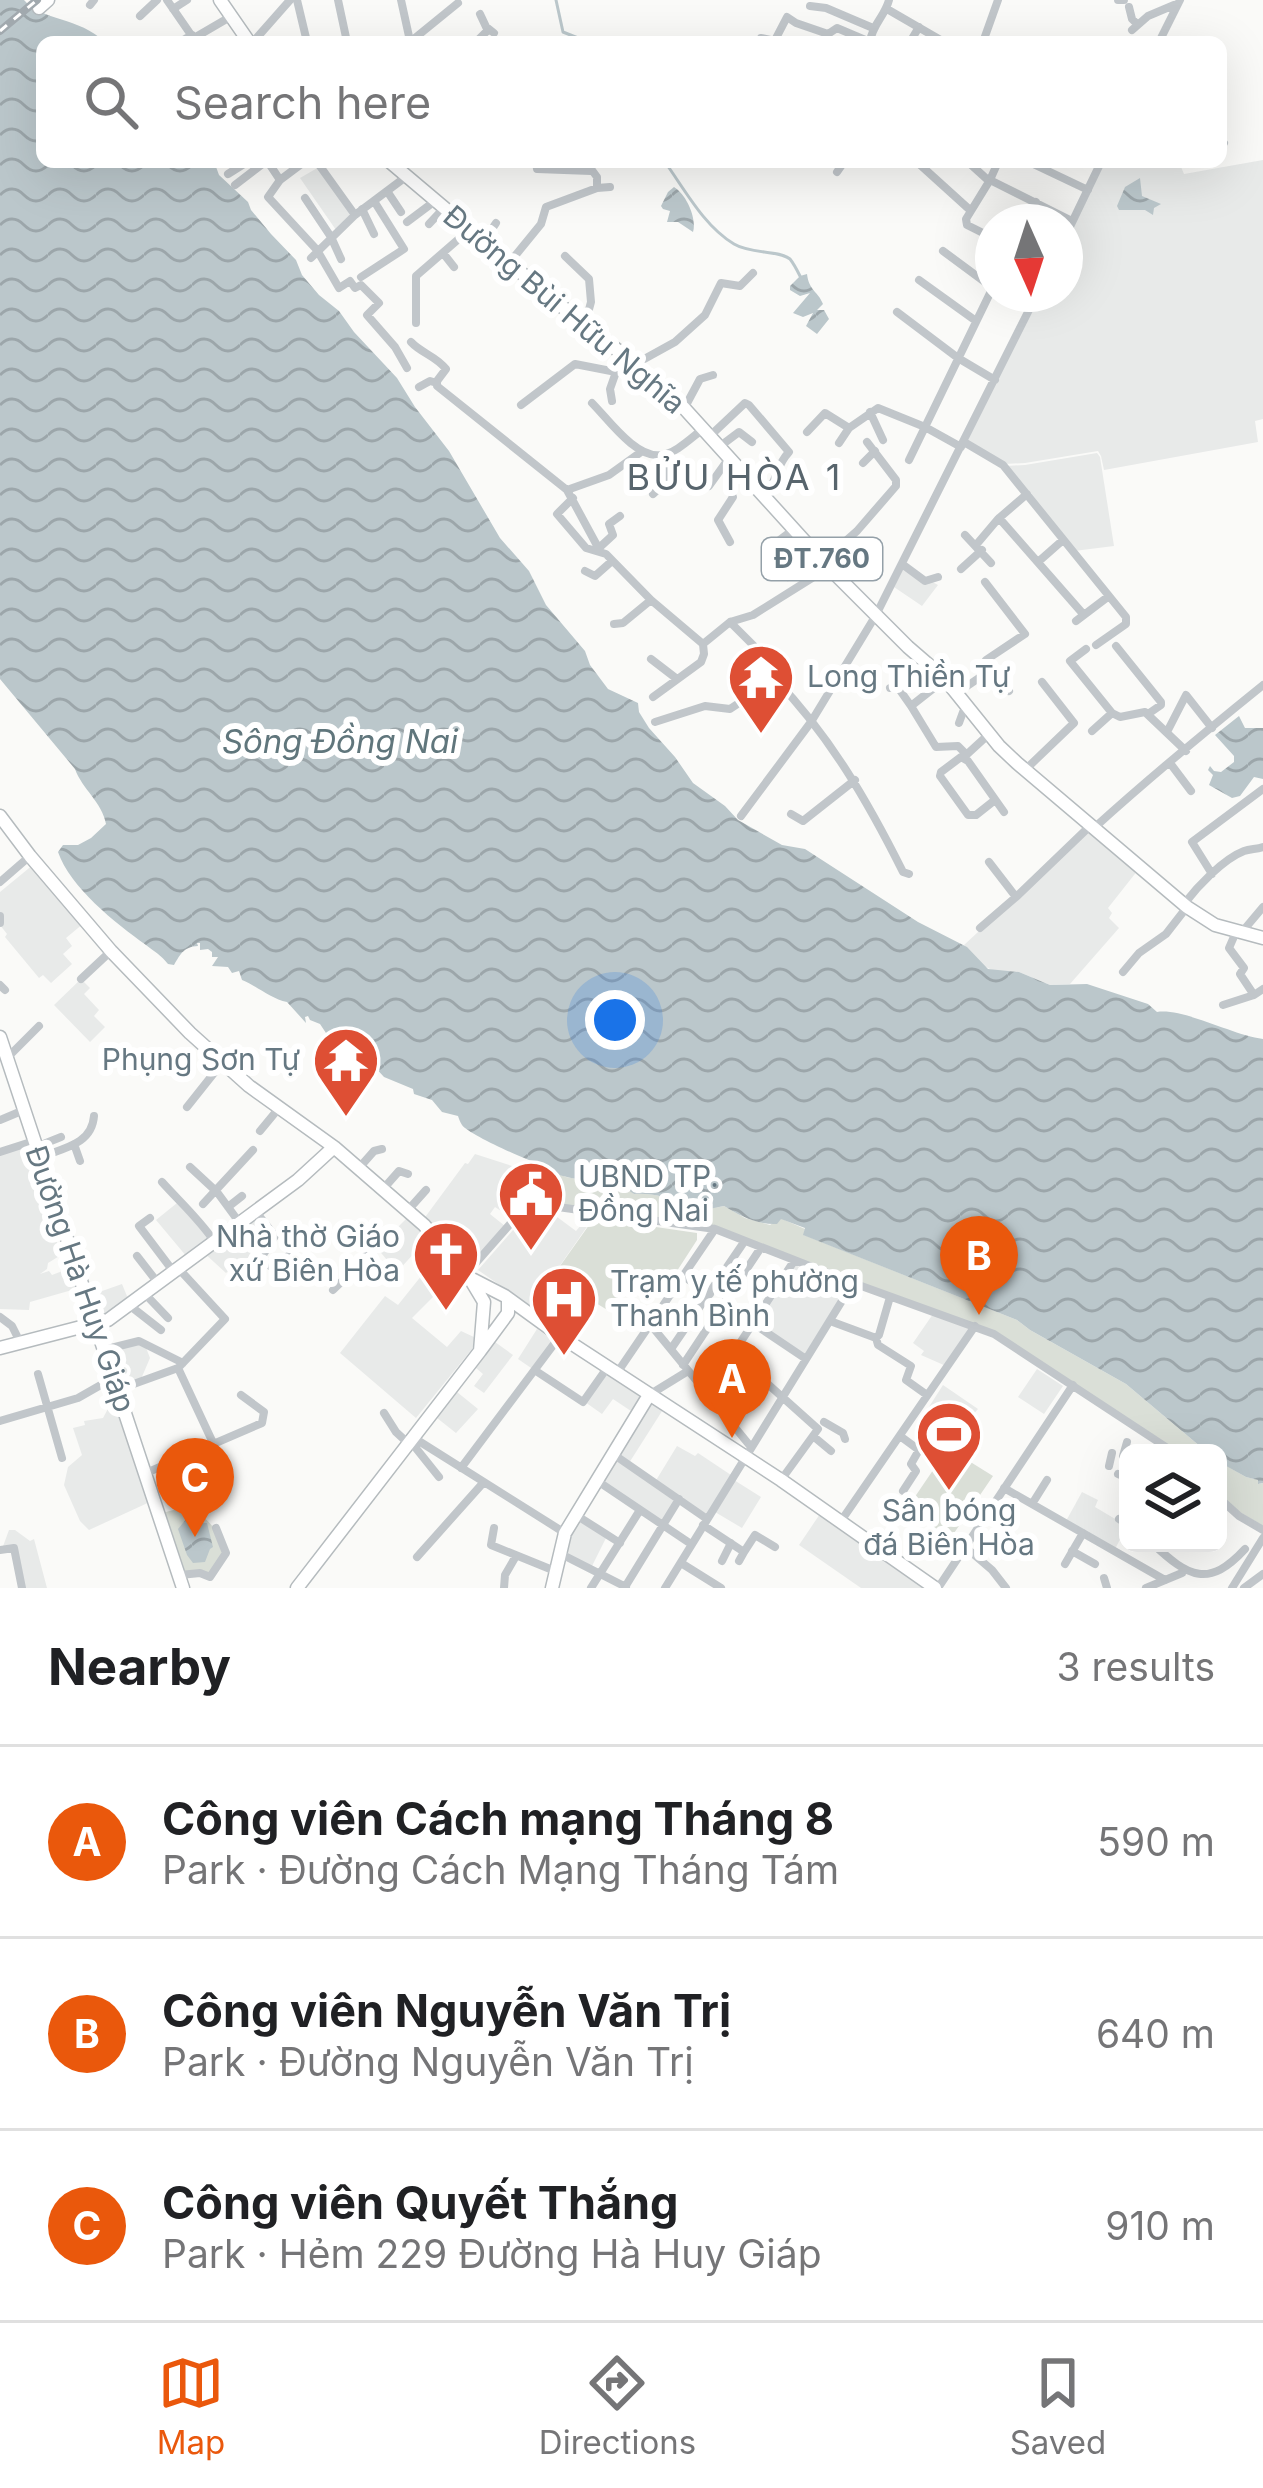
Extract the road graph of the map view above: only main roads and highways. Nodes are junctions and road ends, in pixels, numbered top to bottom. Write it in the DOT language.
graph roads {
  1 [pos="220,0"];
  2 [pos="246,36"];
  3 [pos="397,168"];
  4 [pos="0,816"];
  5 [pos="1263,938"];
  6 [pos="0,1037"];
  7 [pos="5,1060"];
  8 [pos="334,1147"];
  9 [pos="468,1276"];
  10 [pos="503,1297"];
  11 [pos="485,1307"];
  12 [pos="504,1317"];
  13 [pos="536,1320"];
  14 [pos="95,1325"];
  15 [pos="0,1348"];
  16 [pos="480,1352"];
  17 [pos="649,1395"];
  18 [pos="181,1581"];
  19 [pos="297,1588"];
  20 [pos="552,1588"];
  21 [pos="937,1588"];
  1 -- 2 [label="main road"];
  3 -- 5 [label="main road, Đường Bùi Hữu Nghĩa / ĐT.760"];
  4 -- 8 [label="main road"];
  6 -- 7 [label="main road, Đường Hà Huy Giáp"];
  7 -- 14 [label="main road, Đường Hà Huy Giáp"];
  8 -- 9 [label="main road"];
  8 -- 14 [label="main road"];
  9 -- 10 [label="main road"];
  9 -- 11 [label="main road"];
  10 -- 11 [label="main road"];
  10 -- 12 [label="main road"];
  10 -- 13 [label="main road"];
  11 -- 12 [label="main road"];
  11 -- 16 [label="main road"];
  12 -- 13 [label="main road"];
  12 -- 16 [label="main road"];
  13 -- 17 [label="main road"];
  14 -- 15 [label="main road"];
  14 -- 18 [label="main road, Đường Hà Huy Giáp"];
  16 -- 19 [label="main road"];
  17 -- 20 [label="main road"];
  17 -- 21 [label="main road"];
}
